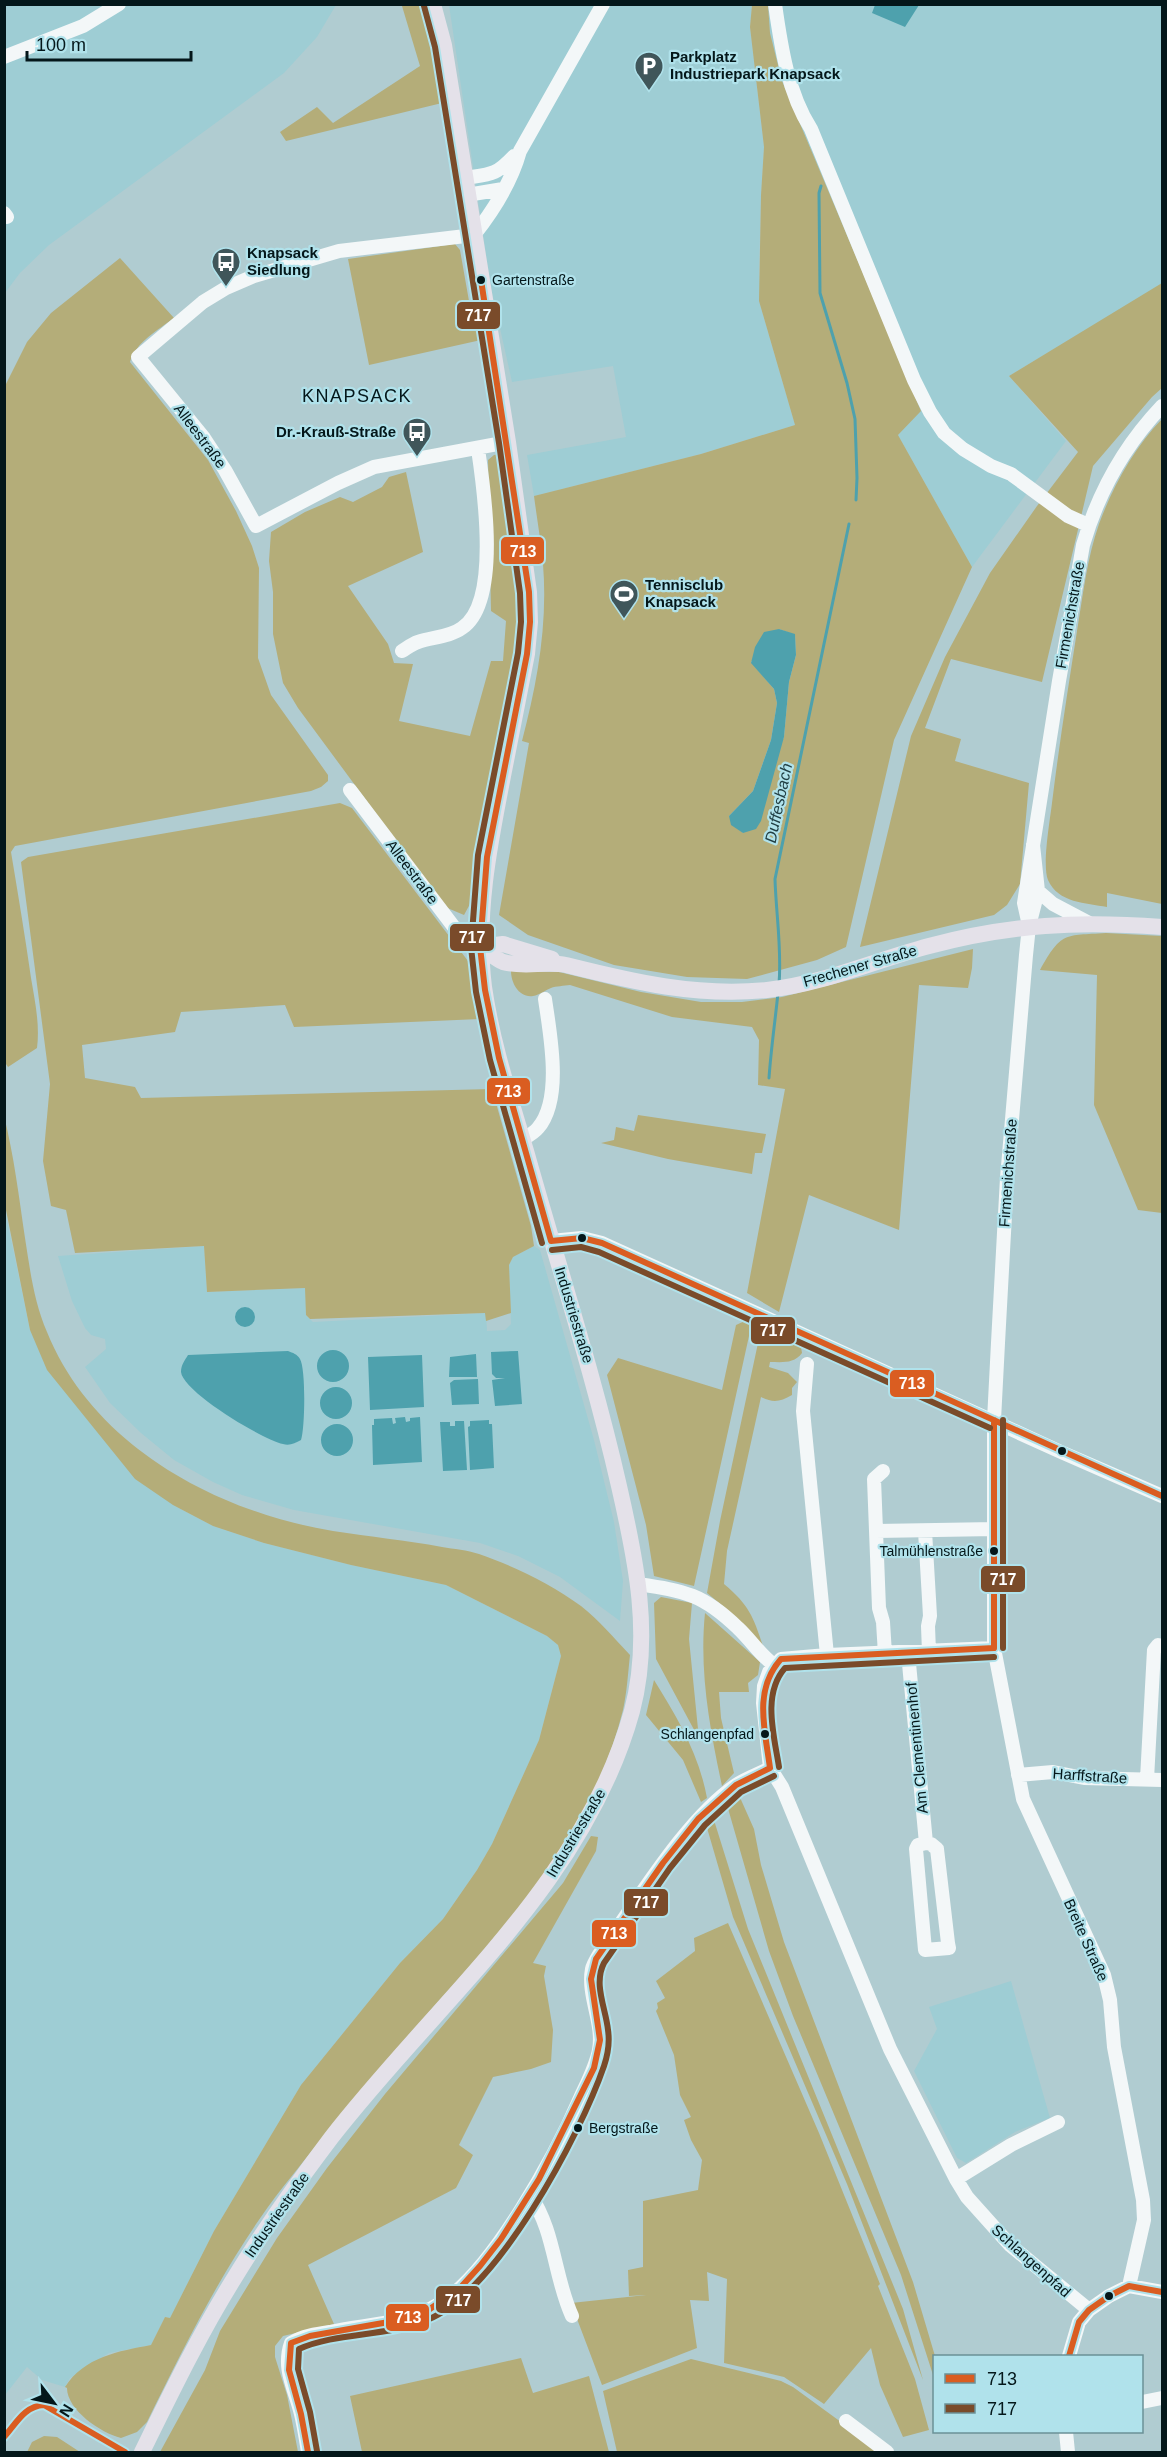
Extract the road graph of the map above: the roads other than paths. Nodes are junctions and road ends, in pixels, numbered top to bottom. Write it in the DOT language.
graph roads {
  1 [pos="119,4"];
  2 [pos="433,4"];
  3 [pos="603,4"];
  4 [pos="775,4"];
  5 [pos="4,57"];
  6 [pos="520,150"];
  7 [pos="466,186"];
  8 [pos="503,189"];
  9 [pos="474,235"];
  10 [pos="1162,406"];
  11 [pos="508,442"];
  12 [pos="478,449"];
  13 [pos="1088,525"];
  14 [pos="402,651"];
  15 [pos="350,790"];
  16 [pos="1033,845"];
  17 [pos="1038,891"];
  18 [pos="1089,923"];
  19 [pos="1029,926"];
  20 [pos="1162,927"];
  21 [pos="480,947"];
  22 [pos="545,999"];
  23 [pos="523,1139"];
  24 [pos="551,1241"];
  25 [pos="807,1364"];
  26 [pos="994,1420"];
  27 [pos="883,1471"];
  28 [pos="1162,1496"];
  29 [pos="995,1529"];
  30 [pos="876,1531"];
  31 [pos="925,1531"];
  32 [pos="638,1584"];
  33 [pos="1162,1646"];
  34 [pos="994,1648"];
  35 [pos="929,1652"];
  36 [pos="908,1653"];
  37 [pos="885,1654"];
  38 [pos="827,1655"];
  39 [pos="774,1665"];
  40 [pos="770,1768"];
  41 [pos="1018,1775"];
  42 [pos="1147,1779"];
  43 [pos="1162,1780"];
  44 [pos="926,1844"];
  45 [pos="1058,2122"];
  46 [pos="956,2179"];
  47 [pos="530,2195"];
  48 [pos="1129,2286"];
  49 [pos="1162,2292"];
  50 [pos="1089,2310"];
  51 [pos="572,2316"];
  52 [pos="1069,2355"];
  53 [pos="1162,2398"];
  54 [pos="1143,2402"];
  55 [pos="846,2421"];
  56 [pos="1066,2433"];
  57 [pos="142,2452"];
  58 [pos="308,2452"];
  59 [pos="887,2452"];
  60 [pos="1068,2452"];
  1 -- 5 [label="street"];
  2 -- 7 [label="main road, Industriestraße"];
  3 -- 6 [label="street"];
  4 -- 13 [label="street"];
  6 -- 7 [label="street"];
  6 -- 8 [label="street"];
  7 -- 8 [label="street"];
  7 -- 9 [label="main road, Industriestraße"];
  8 -- 9 [label="street"];
  9 -- 11 [label="main road, Industriestraße"];
  9 -- 12 [label="street, Alleestraße"];
  10 -- 13 [label="street, Firmenichstraße"];
  11 -- 12 [label="street"];
  11 -- 21 [label="main road, Industriestraße"];
  12 -- 14 [label="street"];
  13 -- 16 [label="street, Firmenichstraße"];
  15 -- 21 [label="street, Alleestraße"];
  16 -- 17 [label="street, Firmenichstraße"];
  16 -- 19 [label="street, Firmenichstraße"];
  17 -- 18 [label="street"];
  17 -- 19 [label="street, Firmenichstraße"];
  18 -- 19 [label="main road, Frechener Straße"];
  18 -- 20 [label="main road, Frechener Straße"];
  19 -- 21 [label="main road, Frechener Straße"];
  19 -- 26 [label="street, Firmenichstraße"];
  21 -- 23 [label="main road, Industriestraße"];
  22 -- 23 [label="street"];
  23 -- 24 [label="main road, Industriestraße"];
  24 -- 26 [label="street"];
  24 -- 32 [label="main road, Industriestraße"];
  25 -- 38 [label="street"];
  26 -- 28 [label="street"];
  26 -- 29 [label="street, Breite Straße"];
  27 -- 30 [label="street"];
  29 -- 31 [label="street"];
  29 -- 34 [label="street, Breite Straße"];
  30 -- 31 [label="street"];
  30 -- 37 [label="street"];
  31 -- 35 [label="street"];
  32 -- 39 [label="street"];
  32 -- 57 [label="main road, Industriestraße"];
  33 -- 42 [label="street"];
  34 -- 35 [label="street"];
  34 -- 41 [label="street, Breite Straße"];
  35 -- 36 [label="street"];
  36 -- 37 [label="street"];
  36 -- 44 [label="street, Am Clementinenhof"];
  37 -- 38 [label="street"];
  38 -- 39 [label="street"];
  39 -- 40 [label="street, Schlangenpfad"];
  40 -- 46 [label="street, Schlangenpfad"];
  40 -- 47 [label="street"];
  41 -- 42 [label="street, Harffstraße"];
  41 -- 48 [label="street, Breite Straße"];
  42 -- 43 [label="street, Harffstraße"];
  44 -- 44 [label="street, Am Clementinenhof"];
  45 -- 46 [label="street"];
  46 -- 50 [label="street, Schlangenpfad"];
  47 -- 51 [label="street"];
  47 -- 58 [label="street"];
  48 -- 49 [label="street"];
  48 -- 50 [label="street"];
  50 -- 52 [label="street"];
  53 -- 54 [label="street"];
  55 -- 59 [label="street"];
  56 -- 60 [label="street"];
}
